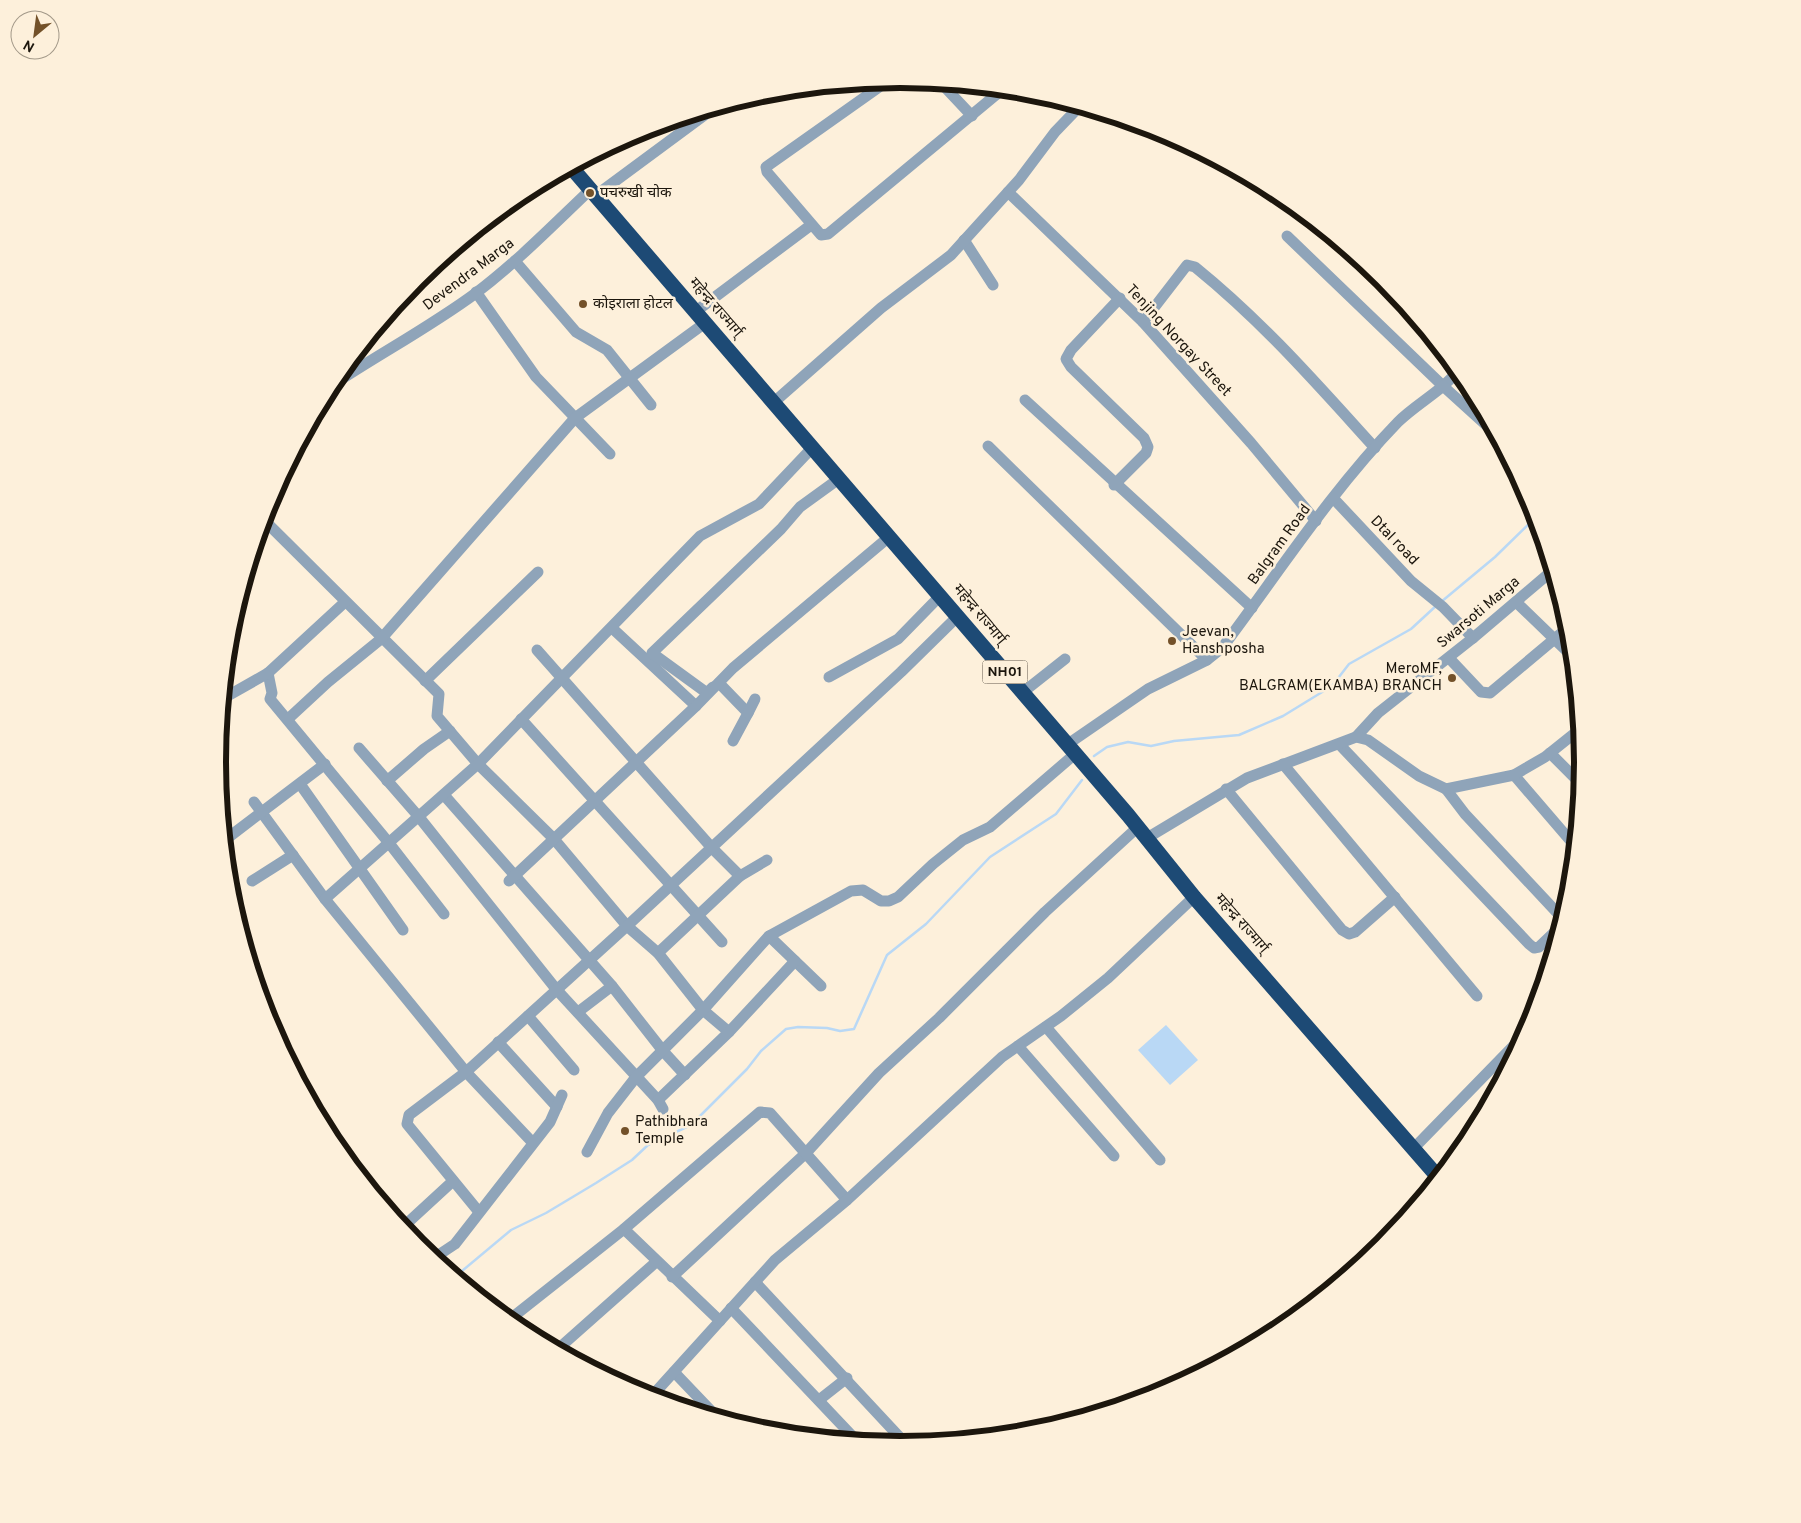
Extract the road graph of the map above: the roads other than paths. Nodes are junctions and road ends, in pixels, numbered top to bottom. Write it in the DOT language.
graph roads {
  1 [pos="877,89"];
  2 [pos="947,89"];
  3 [pos="997,94"];
  4 [pos="1076,110"];
  5 [pos="972,116"];
  6 [pos="699,118"];
  7 [pos="575,172"];
  8 [pos="1008,192"];
  9 [pos="593,193"];
  10 [pos="812,225"];
  11 [pos="1287,236"];
  12 [pos="964,240"];
  13 [pos="514,261"];
  14 [pos="993,284"];
  15 [pos="476,292"];
  16 [pos="1120,298"];
  17 [pos="695,312"];
  18 [pos="1143,322"];
  19 [pos="705,323"];
  20 [pos="353,369"];
  21 [pos="1453,377"];
  22 [pos="631,378"];
  23 [pos="1444,386"];
  24 [pos="1025,400"];
  25 [pos="773,403"];
  26 [pos="651,405"];
  27 [pos="575,418"];
  28 [pos="1482,422"];
  29 [pos="988,446"];
  30 [pos="812,448"];
  31 [pos="1375,448"];
  32 [pos="610,454"];
  33 [pos="840,478"];
  34 [pos="1114,485"];
  35 [pos="1334,499"];
  36 [pos="1316,521"];
  37 [pos="270,526"];
  38 [pos="889,537"];
  39 [pos="538,572"];
  40 [pos="1548,574"];
  41 [pos="940,596"];
  42 [pos="345,602"];
  43 [pos="1516,602"];
  44 [pos="1252,608"];
  45 [pos="957,618"];
  46 [pos="612,628"];
  47 [pos="1562,633"];
  48 [pos="1473,638"];
  49 [pos="381,639"];
  50 [pos="1554,640"];
  51 [pos="537,650"];
  52 [pos="1565,650"];
  53 [pos="1449,658"];
  54 [pos="1065,659"];
  55 [pos="1207,660"];
  56 [pos="733,668"];
  57 [pos="268,673"];
  58 [pos="829,678"];
  59 [pos="562,679"];
  60 [pos="425,681"];
  61 [pos="719,683"];
  62 [pos="1022,693"];
  63 [pos="230,695"];
  64 [pos="755,699"];
  65 [pos="696,706"];
  66 [pos="748,713"];
  67 [pos="288,719"];
  68 [pos="521,719"];
  69 [pos="450,731"];
  70 [pos="1573,734"];
  71 [pos="1356,737"];
  72 [pos="733,741"];
  73 [pos="1339,744"];
  74 [pos="359,748"];
  75 [pos="1071,749"];
  76 [pos="1550,753"];
  77 [pos="635,762"];
  78 [pos="325,764"];
  79 [pos="478,764"];
  80 [pos="1282,764"];
  81 [pos="1514,775"];
  82 [pos="1574,777"];
  83 [pos="387,780"];
  84 [pos="300,784"];
  85 [pos="1226,789"];
  86 [pos="1446,789"];
  87 [pos="444,795"];
  88 [pos="595,800"];
  89 [pos="254,802"];
  90 [pos="263,813"];
  91 [pos="420,817"];
  92 [pos="1143,833"];
  93 [pos="231,836"];
  94 [pos="554,839"];
  95 [pos="1570,840"];
  96 [pos="389,843"];
  97 [pos="712,848"];
  98 [pos="292,855"];
  99 [pos="767,860"];
  100 [pos="361,868"];
  101 [pos="740,876"];
  102 [pos="512,878"];
  103 [pos="252,881"];
  104 [pos="670,887"];
  105 [pos="1194,897"];
  106 [pos="1395,897"];
  107 [pos="325,899"];
  108 [pos="1557,913"];
  109 [pos="444,914"];
  110 [pos="698,916"];
  111 [pos="627,926"];
  112 [pos="403,930"];
  113 [pos="1553,933"];
  114 [pos="769,936"];
  115 [pos="722,942"];
  116 [pos="658,953"];
  117 [pos="588,960"];
  118 [pos="795,961"];
  119 [pos="612,986"];
  120 [pos="821,986"];
  121 [pos="556,990"];
  122 [pos="1477,996"];
  123 [pos="703,1010"];
  124 [pos="578,1012"];
  125 [pos="528,1016"];
  126 [pos="1046,1027"];
  127 [pos="729,1032"];
  128 [pos="498,1042"];
  129 [pos="1018,1046"];
  130 [pos="1509,1050"];
  131 [pos="663,1051"];
  132 [pos="574,1070"];
  133 [pos="466,1072"];
  134 [pos="685,1075"];
  135 [pos="636,1077"];
  136 [pos="562,1095"];
  137 [pos="557,1107"];
  138 [pos="533,1143"];
  139 [pos="1413,1149"];
  140 [pos="587,1152"];
  141 [pos="806,1153"];
  142 [pos="1114,1156"];
  143 [pos="1160,1160"];
  144 [pos="1434,1173"];
  145 [pos="453,1181"];
  146 [pos="847,1200"];
  147 [pos="478,1212"];
  148 [pos="409,1222"];
  149 [pos="624,1230"];
  150 [pos="441,1254"];
  151 [pos="656,1262"];
  152 [pos="672,1277"];
  153 [pos="755,1282"];
  154 [pos="731,1308"];
  155 [pos="516,1315"];
  156 [pos="720,1321"];
  157 [pos="563,1345"];
  158 [pos="674,1372"];
  159 [pos="846,1378"];
  160 [pos="658,1390"];
  161 [pos="819,1400"];
  162 [pos="708,1407"];
  163 [pos="850,1433"];
  164 [pos="899,1436"];
  1 -- 10 [label="street"];
  2 -- 5 [label="street"];
  3 -- 5 [label="street"];
  4 -- 8 [label="street"];
  5 -- 10 [label="street"];
  6 -- 9 [label="street, Devendra Marga"];
  7 -- 9 [label="highway, महेन्द्र राज्मार्ग् / NH01"];
  8 -- 12 [label="street"];
  8 -- 16 [label="street, Tenjing Norgay Street"];
  9 -- 13 [label="street, Devendra Marga"];
  9 -- 17 [label="highway, महेन्द्र राज्मार्ग् / NH01"];
  10 -- 17 [label="street"];
  11 -- 23 [label="street"];
  12 -- 14 [label="street"];
  12 -- 25 [label="street"];
  13 -- 15 [label="street, Devendra Marga"];
  13 -- 22 [label="street"];
  15 -- 20 [label="street, Devendra Marga"];
  15 -- 27 [label="street"];
  16 -- 18 [label="street, Tenjing Norgay Street"];
  16 -- 34 [label="street"];
  17 -- 19 [label="highway, महेन्द्र राज्मार्ग् / NH01"];
  18 -- 31 [label="street"];
  18 -- 36 [label="street, Tenjing Norgay Street"];
  19 -- 22 [label="street"];
  19 -- 25 [label="highway, महेन्द्र राज्मार्ग् / NH01"];
  21 -- 23 [label="street, Balgram Road"];
  22 -- 26 [label="street"];
  22 -- 27 [label="street"];
  23 -- 28 [label="street"];
  23 -- 31 [label="street, Balgram Road"];
  24 -- 34 [label="street"];
  25 -- 30 [label="highway, महेन्द्र राज्मार्ग् / NH01"];
  27 -- 32 [label="street"];
  27 -- 49 [label="street"];
  29 -- 55 [label="street"];
  30 -- 33 [label="highway, महेन्द्र राज्मार्ग् / NH01"];
  30 -- 46 [label="street"];
  31 -- 35 [label="street, Balgram Road"];
  33 -- 38 [label="highway, महेन्द्र राज्मार्ग् / NH01"];
  33 -- 56 [label="street"];
  34 -- 44 [label="street"];
  35 -- 36 [label="street, Balgram Road"];
  35 -- 48 [label="street, Dtal road"];
  36 -- 44 [label="street, Balgram Road"];
  37 -- 42 [label="street"];
  38 -- 41 [label="highway, महेन्द्र राज्मार्ग् / NH01"];
  38 -- 56 [label="street"];
  39 -- 60 [label="street"];
  40 -- 43 [label="street, Swarsoti Marga"];
  41 -- 45 [label="highway, महेन्द्र राज्मार्ग् / NH01"];
  41 -- 58 [label="street"];
  42 -- 49 [label="street"];
  42 -- 57 [label="street"];
  43 -- 48 [label="street, Swarsoti Marga"];
  43 -- 50 [label="street"];
  44 -- 55 [label="street, Balgram Road"];
  45 -- 62 [label="highway, महेन्द्र राज्मार्ग् / NH01"];
  45 -- 97 [label="street"];
  46 -- 59 [label="street"];
  46 -- 65 [label="street"];
  47 -- 50 [label="street"];
  48 -- 53 [label="street, Swarsoti Marga"];
  49 -- 60 [label="street"];
  49 -- 67 [label="street"];
  50 -- 52 [label="street"];
  50 -- 53 [label="street"];
  51 -- 59 [label="street"];
  53 -- 71 [label="street, Swarsoti Marga"];
  54 -- 62 [label="street"];
  55 -- 75 [label="street, Balgram Road"];
  56 -- 61 [label="street"];
  57 -- 63 [label="street"];
  57 -- 67 [label="street"];
  59 -- 68 [label="street"];
  59 -- 77 [label="street"];
  60 -- 69 [label="street"];
  61 -- 65 [label="street"];
  61 -- 66 [label="street"];
  62 -- 75 [label="highway, महेन्द्र राज्मार्ग् / NH01"];
  64 -- 66 [label="street"];
  65 -- 77 [label="street"];
  66 -- 72 [label="street"];
  67 -- 78 [label="street"];
  68 -- 79 [label="street"];
  68 -- 88 [label="street"];
  69 -- 79 [label="street"];
  69 -- 83 [label="street"];
  70 -- 76 [label="street"];
  71 -- 73 [label="street"];
  71 -- 86 [label="street"];
  73 -- 80 [label="street"];
  73 -- 113 [label="street"];
  74 -- 83 [label="street"];
  75 -- 92 [label="highway, महेन्द्र राज्मार्ग् / NH01"];
  75 -- 114 [label="street, Balgram Road"];
  76 -- 81 [label="street"];
  76 -- 82 [label="street"];
  77 -- 88 [label="street"];
  77 -- 97 [label="street"];
  78 -- 84 [label="street"];
  78 -- 96 [label="street"];
  79 -- 87 [label="street"];
  79 -- 94 [label="street"];
  80 -- 85 [label="street"];
  80 -- 106 [label="street"];
  81 -- 86 [label="street"];
  81 -- 95 [label="street"];
  83 -- 91 [label="street"];
  84 -- 90 [label="street"];
  84 -- 100 [label="street"];
  85 -- 92 [label="street"];
  85 -- 106 [label="street"];
  86 -- 108 [label="street"];
  87 -- 91 [label="street"];
  87 -- 102 [label="street"];
  88 -- 94 [label="street"];
  88 -- 104 [label="street"];
  89 -- 90 [label="street"];
  90 -- 93 [label="street"];
  90 -- 98 [label="street"];
  91 -- 96 [label="street"];
  91 -- 121 [label="street"];
  92 -- 105 [label="highway, महेन्द्र राज्मार्ग् / NH01"];
  92 -- 141 [label="street"];
  94 -- 102 [label="street"];
  94 -- 111 [label="street"];
  96 -- 100 [label="street"];
  96 -- 109 [label="street"];
  97 -- 101 [label="street"];
  97 -- 104 [label="street"];
  98 -- 103 [label="street"];
  98 -- 107 [label="street"];
  99 -- 101 [label="street"];
  100 -- 107 [label="street"];
  100 -- 112 [label="street"];
  101 -- 110 [label="street"];
  102 -- 117 [label="street"];
  104 -- 110 [label="street"];
  104 -- 111 [label="street"];
  105 -- 126 [label="street"];
  105 -- 139 [label="highway, महेन्द्र राज्मार्ग् / NH01"];
  106 -- 122 [label="street"];
  107 -- 133 [label="street"];
  110 -- 115 [label="street"];
  110 -- 116 [label="street"];
  111 -- 116 [label="street"];
  111 -- 117 [label="street"];
  114 -- 118 [label="street"];
  114 -- 123 [label="street, Balgram Road"];
  116 -- 123 [label="street"];
  117 -- 119 [label="street"];
  117 -- 121 [label="street"];
  118 -- 120 [label="street"];
  118 -- 127 [label="street"];
  119 -- 124 [label="street"];
  119 -- 131 [label="street"];
  121 -- 124 [label="street"];
  121 -- 125 [label="street"];
  123 -- 127 [label="street"];
  123 -- 131 [label="street, Balgram Road"];
  124 -- 135 [label="street"];
  125 -- 128 [label="street"];
  125 -- 132 [label="street"];
  126 -- 129 [label="street"];
  126 -- 143 [label="street"];
  127 -- 134 [label="street"];
  128 -- 133 [label="street"];
  128 -- 137 [label="street"];
  129 -- 142 [label="street"];
  129 -- 146 [label="street"];
  130 -- 139 [label="street"];
  131 -- 134 [label="street"];
  131 -- 135 [label="street, Balgram Road"];
  133 -- 138 [label="street"];
  133 -- 145 [label="street"];
  134 -- 135 [label="street"];
  135 -- 140 [label="street, Balgram Road"];
  136 -- 137 [label="street"];
  137 -- 138 [label="street"];
  138 -- 147 [label="street"];
  139 -- 144 [label="highway, महेन्द्र राज्मार्ग् / NH01"];
  141 -- 146 [label="street"];
  141 -- 149 [label="street"];
  141 -- 152 [label="street"];
  145 -- 147 [label="street"];
  145 -- 148 [label="street"];
  146 -- 153 [label="street"];
  147 -- 150 [label="street"];
  149 -- 151 [label="street"];
  149 -- 155 [label="street"];
  151 -- 152 [label="street"];
  151 -- 157 [label="street"];
  152 -- 156 [label="street"];
  153 -- 154 [label="street"];
  153 -- 159 [label="street"];
  154 -- 156 [label="street"];
  154 -- 161 [label="street"];
  156 -- 158 [label="street"];
  158 -- 160 [label="street"];
  158 -- 162 [label="street"];
  159 -- 161 [label="street"];
  159 -- 164 [label="street"];
  161 -- 163 [label="street"];
}
